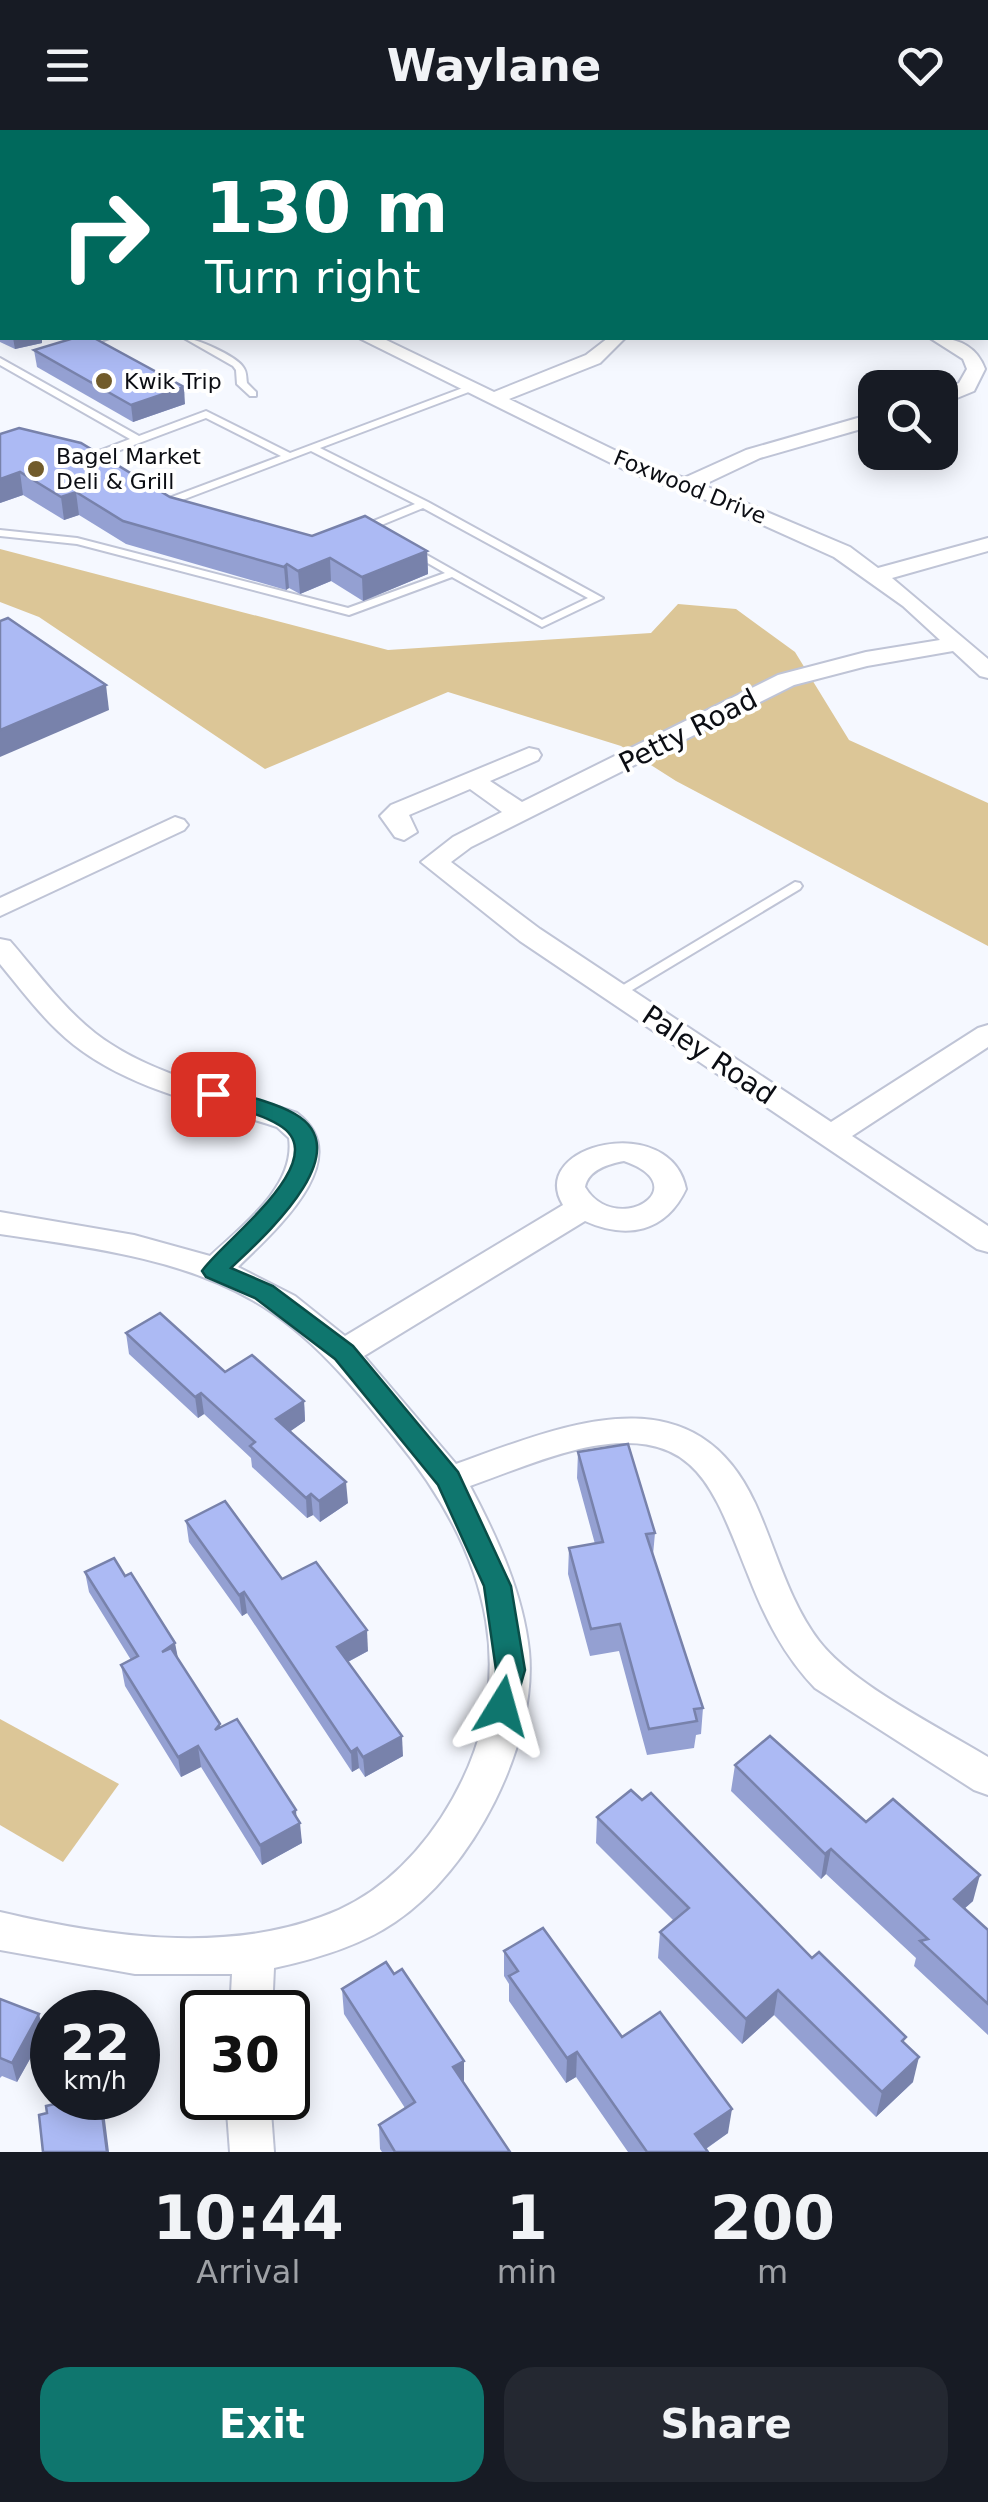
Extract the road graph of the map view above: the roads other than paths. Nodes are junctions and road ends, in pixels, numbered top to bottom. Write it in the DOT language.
graph roads {
  1 [pos="77,340"];
  2 [pos="98,340"];
  3 [pos="192,340"];
  4 [pos="372,340"];
  5 [pos="616,340"];
  6 [pos="943,340"];
  7 [pos="85,344"];
  8 [pos="66,350"];
  9 [pos="0,360"];
  10 [pos="30,362"];
  11 [pos="13,368"];
  12 [pos="472,388"];
  13 [pos="958,391"];
  14 [pos="253,394"];
  15 [pos="495,398"];
  16 [pos="858,424"];
  17 [pos="137,440"];
  18 [pos="312,448"];
  19 [pos="290,456"];
  20 [pos="100,466"];
  21 [pos="684,486"];
  22 [pos="152,496"];
  23 [pos="165,503"];
  24 [pos="424,504"];
  25 [pos="184,514"];
  26 [pos="370,526"];
  27 [pos="0,532"];
  28 [pos="352,534"];
  29 [pos="387,536"];
  30 [pos="988,544"];
  31 [pos="404,545"];
  32 [pos="454,573"];
  33 [pos="876,574"];
  34 [pos="957,644"];
  35 [pos="988,671"];
  36 [pos="529,755"];
  37 [pos="472,779"];
  38 [pos="522,814"];
  39 [pos="175,825"];
  40 [pos="404,832"];
  41 [pos="434,862"];
  42 [pos="794,886"];
  43 [pos="0,908"];
  44 [pos="0,947"];
  45 [pos="616,993"];
  46 [pos="988,1034"];
  47 [pos="830,1136"];
  48 [pos="584,1207"];
  49 [pos="0,1222"];
  50 [pos="988,1241"];
  51 [pos="214,1271"];
  52 [pos="344,1352"];
  53 [pos="449,1480"];
  54 [pos="988,1778"];
  55 [pos="0,1931"];
  56 [pos="254,1954"];
  57 [pos="252,1990"];
  58 [pos="250,2120"];
  59 [pos="252,2152"];
  1 -- 7 [label="lane"];
  2 -- 7 [label="lane"];
  3 -- 14 [label="lane"];
  4 -- 12 [label="street, Foxwood Drive"];
  5 -- 15 [label="street"];
  6 -- 13 [label="street"];
  7 -- 8 [label="lane"];
  9 -- 11 [label="lane"];
  10 -- 11 [label="lane"];
  11 -- 17 [label="lane"];
  12 -- 15 [label="street, Foxwood Drive"];
  12 -- 18 [label="lane"];
  15 -- 21 [label="street, Foxwood Drive"];
  16 -- 21 [label="street"];
  17 -- 19 [label="lane"];
  17 -- 20 [label="lane"];
  18 -- 19 [label="lane"];
  18 -- 24 [label="lane"];
  19 -- 23 [label="lane"];
  21 -- 33 [label="street, Foxwood Drive"];
  22 -- 23 [label="lane"];
  23 -- 25 [label="lane"];
  24 -- 26 [label="lane"];
  24 -- 32 [label="lane"];
  26 -- 28 [label="lane"];
  26 -- 29 [label="lane"];
  27 -- 32 [label="lane"];
  30 -- 33 [label="street"];
  31 -- 32 [label="lane"];
  33 -- 34 [label="street, Foxwood Drive"];
  34 -- 35 [label="street, Foxwood Drive"];
  34 -- 38 [label="street, Petty Road"];
  36 -- 37 [label="street"];
  37 -- 38 [label="street"];
  37 -- 40 [label="street"];
  38 -- 41 [label="street, Petty Road"];
  39 -- 43 [label="street"];
  41 -- 45 [label="street, Paley Road"];
  42 -- 45 [label="lane"];
  44 -- 51 [label="street"];
  45 -- 47 [label="street, Paley Road"];
  46 -- 47 [label="street"];
  47 -- 50 [label="street, Paley Road"];
  48 -- 52 [label="street"];
  49 -- 51 [label="street"];
  51 -- 52 [label="street"];
  52 -- 53 [label="street"];
  53 -- 54 [label="street"];
  53 -- 56 [label="street"];
  55 -- 56 [label="street"];
  56 -- 57 [label="street"];
  58 -- 59 [label="street"];
}
